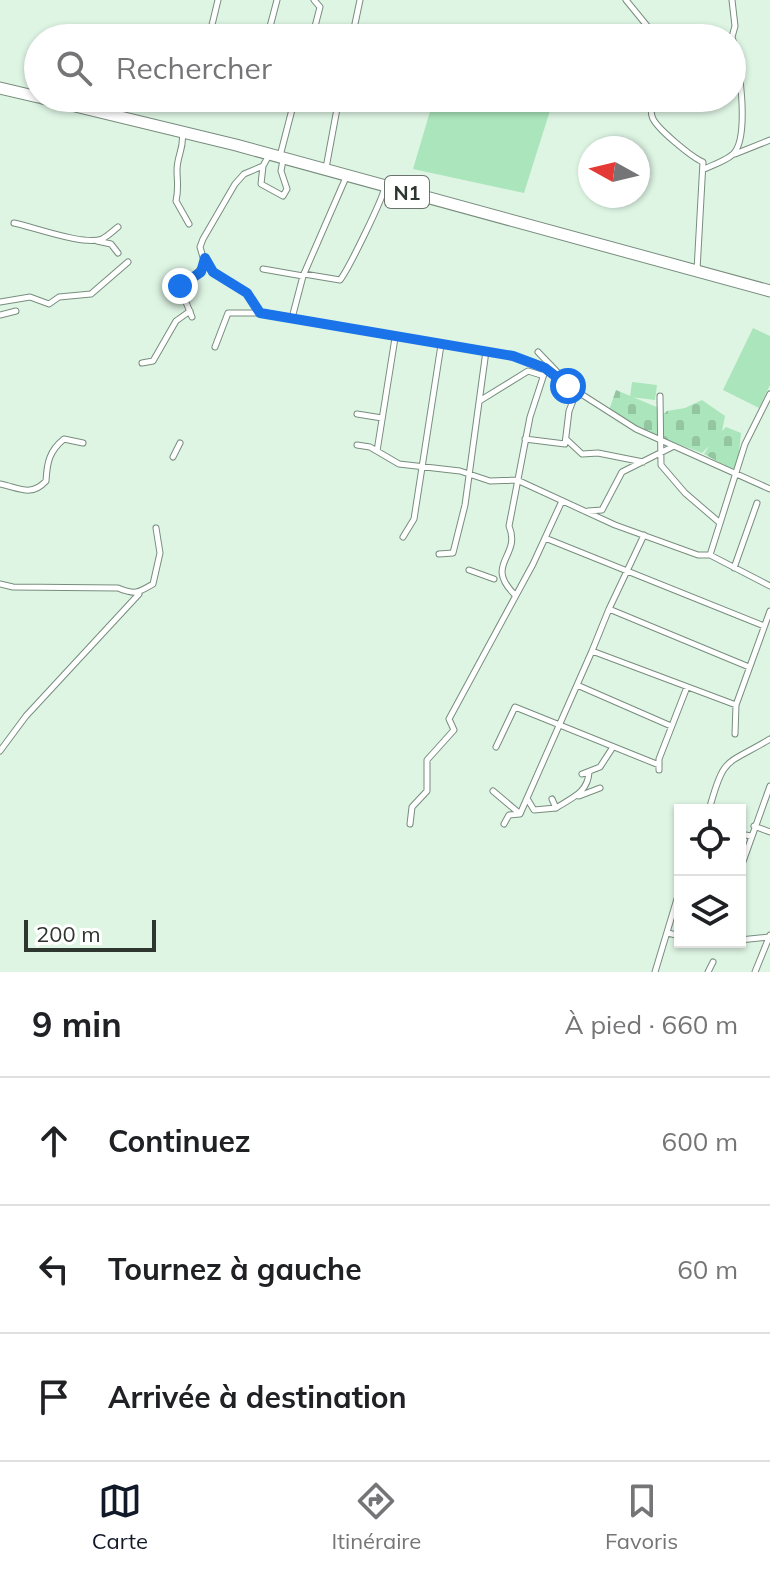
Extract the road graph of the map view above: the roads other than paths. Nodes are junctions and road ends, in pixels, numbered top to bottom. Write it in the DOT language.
graph roads {
  1 [pos="218,0"];
  2 [pos="277,0"];
  3 [pos="314,0"];
  4 [pos="360,0"];
  5 [pos="626,0"];
  6 [pos="732,0"];
  7 [pos="212,24"];
  8 [pos="271,24"];
  9 [pos="316,24"];
  10 [pos="355,24"];
  11 [pos="646,24"];
  12 [pos="735,24"];
  13 [pos="0,88"];
  14 [pos="24,94"];
  15 [pos="100,112"];
  16 [pos="290,112"];
  17 [pos="336,112"];
  18 [pos="651,112"];
  19 [pos="741,112"];
  20 [pos="182,131"];
  21 [pos="770,140"];
  22 [pos="734,154"];
  23 [pos="277,156"];
  24 [pos="263,166"];
  25 [pos="326,169"];
  26 [pos="703,169"];
  27 [pos="347,175"];
  28 [pos="385,186"];
  29 [pos="14,223"];
  30 [pos="189,224"];
  31 [pos="118,227"];
  32 [pos="93,240"];
  33 [pos="118,253"];
  34 [pos="205,258"];
  35 [pos="128,262"];
  36 [pos="263,269"];
  37 [pos="696,273"];
  38 [pos="303,275"];
  39 [pos="770,291"];
  40 [pos="0,302"];
  41 [pos="16,311"];
  42 [pos="260,313"];
  43 [pos="0,315"];
  44 [pos="292,318"];
  45 [pos="395,338"];
  46 [pos="441,345"];
  47 [pos="215,347"];
  48 [pos="486,351"];
  49 [pos="538,352"];
  50 [pos="142,363"];
  51 [pos="547,365"];
  52 [pos="541,375"];
  53 [pos="576,393"];
  54 [pos="770,394"];
  55 [pos="660,396"];
  56 [pos="481,400"];
  57 [pos="770,413"];
  58 [pos="357,414"];
  59 [pos="762,414"];
  60 [pos="382,418"];
  61 [pos="525,439"];
  62 [pos="566,439"];
  63 [pos="661,441"];
  64 [pos="83,443"];
  65 [pos="180,443"];
  66 [pos="357,445"];
  67 [pos="673,447"];
  68 [pos="377,451"];
  69 [pos="662,454"];
  70 [pos="173,457"];
  71 [pos="644,462"];
  72 [pos="423,468"];
  73 [pos="469,474"];
  74 [pos="738,474"];
  75 [pos="517,480"];
  76 [pos="0,484"];
  77 [pos="770,489"];
  78 [pos="562,501"];
  79 [pos="757,503"];
  80 [pos="587,511"];
  81 [pos="720,523"];
  82 [pos="156,528"];
  83 [pos="644,535"];
  84 [pos="403,537"];
  85 [pos="545,538"];
  86 [pos="439,554"];
  87 [pos="710,555"];
  88 [pos="734,568"];
  89 [pos="469,570"];
  90 [pos="627,570"];
  91 [pos="494,579"];
  92 [pos="0,584"];
  93 [pos="770,586"];
  94 [pos="139,593"];
  95 [pos="515,595"];
  96 [pos="609,609"];
  97 [pos="770,611"];
  98 [pos="764,626"];
  99 [pos="592,651"];
  100 [pos="749,667"];
  101 [pos="577,685"];
  102 [pos="687,687"];
  103 [pos="736,705"];
  104 [pos="558,724"];
  105 [pos="671,726"];
  106 [pos="735,734"];
  107 [pos="770,739"];
  108 [pos="496,747"];
  109 [pos="613,747"];
  110 [pos="0,751"];
  111 [pos="589,772"];
  112 [pos="582,774"];
  113 [pos="770,786"];
  114 [pos="600,788"];
  115 [pos="493,791"];
  116 [pos="579,796"];
  117 [pos="552,799"];
  118 [pos="528,800"];
  119 [pos="711,804"];
  120 [pos="556,808"];
  121 [pos="520,814"];
  122 [pos="410,824"];
  123 [pos="504,824"];
  124 [pos="754,826"];
  125 [pos="770,832"];
  126 [pos="746,835"];
  127 [pos="751,836"];
  128 [pos="746,851"];
  129 [pos="674,911"];
  130 [pos="668,933"];
  131 [pos="674,934"];
  132 [pos="769,936"];
  133 [pos="746,939"];
  134 [pos="713,962"];
  135 [pos="656,971"];
  136 [pos="708,972"];
  137 [pos="755,972"];
  1 -- 7 [label="street"];
  2 -- 8 [label="street"];
  3 -- 9 [label="street"];
  4 -- 10 [label="street"];
  5 -- 11 [label="street"];
  6 -- 12 [label="street"];
  13 -- 14 [label="highway, N1"];
  15 -- 20 [label="highway, N1"];
  16 -- 23 [label="street"];
  17 -- 25 [label="street"];
  18 -- 26 [label="street"];
  19 -- 22 [label="street"];
  20 -- 23 [label="highway, N1"];
  20 -- 30 [label="street"];
  21 -- 22 [label="street"];
  22 -- 26 [label="street"];
  23 -- 24 [label="street"];
  23 -- 24 [label="street"];
  23 -- 25 [label="highway, N1"];
  24 -- 34 [label="street"];
  25 -- 27 [label="highway, N1"];
  26 -- 37 [label="street"];
  27 -- 28 [label="highway, N1"];
  27 -- 38 [label="street"];
  28 -- 37 [label="highway, N1"];
  28 -- 38 [label="street"];
  29 -- 32 [label="street"];
  31 -- 32 [label="street"];
  32 -- 33 [label="street"];
  34 -- 42 [label="street"];
  34 -- 50 [label="street"];
  35 -- 40 [label="street"];
  36 -- 38 [label="street"];
  37 -- 39 [label="highway, N1"];
  38 -- 44 [label="street"];
  41 -- 43 [label="street"];
  42 -- 44 [label="street"];
  42 -- 47 [label="street"];
  44 -- 45 [label="street"];
  45 -- 46 [label="street"];
  45 -- 60 [label="street"];
  46 -- 48 [label="street"];
  46 -- 72 [label="street"];
  48 -- 51 [label="street"];
  48 -- 56 [label="street"];
  49 -- 51 [label="street"];
  51 -- 52 [label="street"];
  51 -- 53 [label="street"];
  52 -- 56 [label="street"];
  52 -- 61 [label="street"];
  53 -- 62 [label="street"];
  53 -- 63 [label="street"];
  54 -- 59 [label="street"];
  55 -- 63 [label="street"];
  56 -- 73 [label="street"];
  57 -- 59 [label="street"];
  58 -- 60 [label="street"];
  59 -- 74 [label="street"];
  60 -- 68 [label="street"];
  61 -- 62 [label="street"];
  61 -- 75 [label="street"];
  62 -- 71 [label="street"];
  63 -- 67 [label="street"];
  63 -- 69 [label="street"];
  64 -- 76 [label="street"];
  65 -- 70 [label="street"];
  66 -- 68 [label="street"];
  67 -- 69 [label="street"];
  67 -- 74 [label="street"];
  68 -- 72 [label="street"];
  69 -- 71 [label="street"];
  69 -- 81 [label="street"];
  71 -- 80 [label="street"];
  72 -- 73 [label="street"];
  72 -- 84 [label="street"];
  73 -- 75 [label="street"];
  73 -- 86 [label="street"];
  74 -- 77 [label="street"];
  74 -- 81 [label="street"];
  75 -- 78 [label="street"];
  75 -- 95 [label="street"];
  78 -- 80 [label="street"];
  78 -- 85 [label="street"];
  79 -- 88 [label="street"];
  80 -- 83 [label="street"];
  81 -- 87 [label="street"];
  82 -- 94 [label="street"];
  83 -- 87 [label="street"];
  83 -- 90 [label="street"];
  85 -- 90 [label="street"];
  85 -- 95 [label="street"];
  87 -- 88 [label="street"];
  88 -- 93 [label="street"];
  89 -- 91 [label="street"];
  90 -- 96 [label="street"];
  90 -- 98 [label="street"];
  92 -- 94 [label="street"];
  94 -- 110 [label="street"];
  95 -- 122 [label="street"];
  96 -- 99 [label="street"];
  96 -- 100 [label="street"];
  97 -- 98 [label="street"];
  98 -- 100 [label="street"];
  99 -- 101 [label="street"];
  99 -- 102 [label="street"];
  100 -- 103 [label="street"];
  101 -- 104 [label="street"];
  101 -- 105 [label="street"];
  102 -- 103 [label="street"];
  102 -- 105 [label="street"];
  103 -- 106 [label="street"];
  104 -- 108 [label="street"];
  104 -- 109 [label="street"];
  104 -- 118 [label="street"];
  105 -- 109 [label="street"];
  107 -- 119 [label="street"];
  109 -- 111 [label="street"];
  111 -- 112 [label="street"];
  111 -- 116 [label="street"];
  113 -- 124 [label="street"];
  114 -- 116 [label="street"];
  115 -- 121 [label="street"];
  116 -- 120 [label="street"];
  117 -- 120 [label="street"];
  118 -- 120 [label="street"];
  118 -- 121 [label="street"];
  121 -- 123 [label="street"];
  124 -- 125 [label="street"];
  124 -- 127 [label="street"];
  126 -- 127 [label="street"];
  127 -- 128 [label="street"];
  129 -- 130 [label="street"];
  130 -- 131 [label="street"];
  130 -- 135 [label="street"];
  132 -- 133 [label="street"];
  132 -- 137 [label="street"];
  134 -- 136 [label="street"];
}
